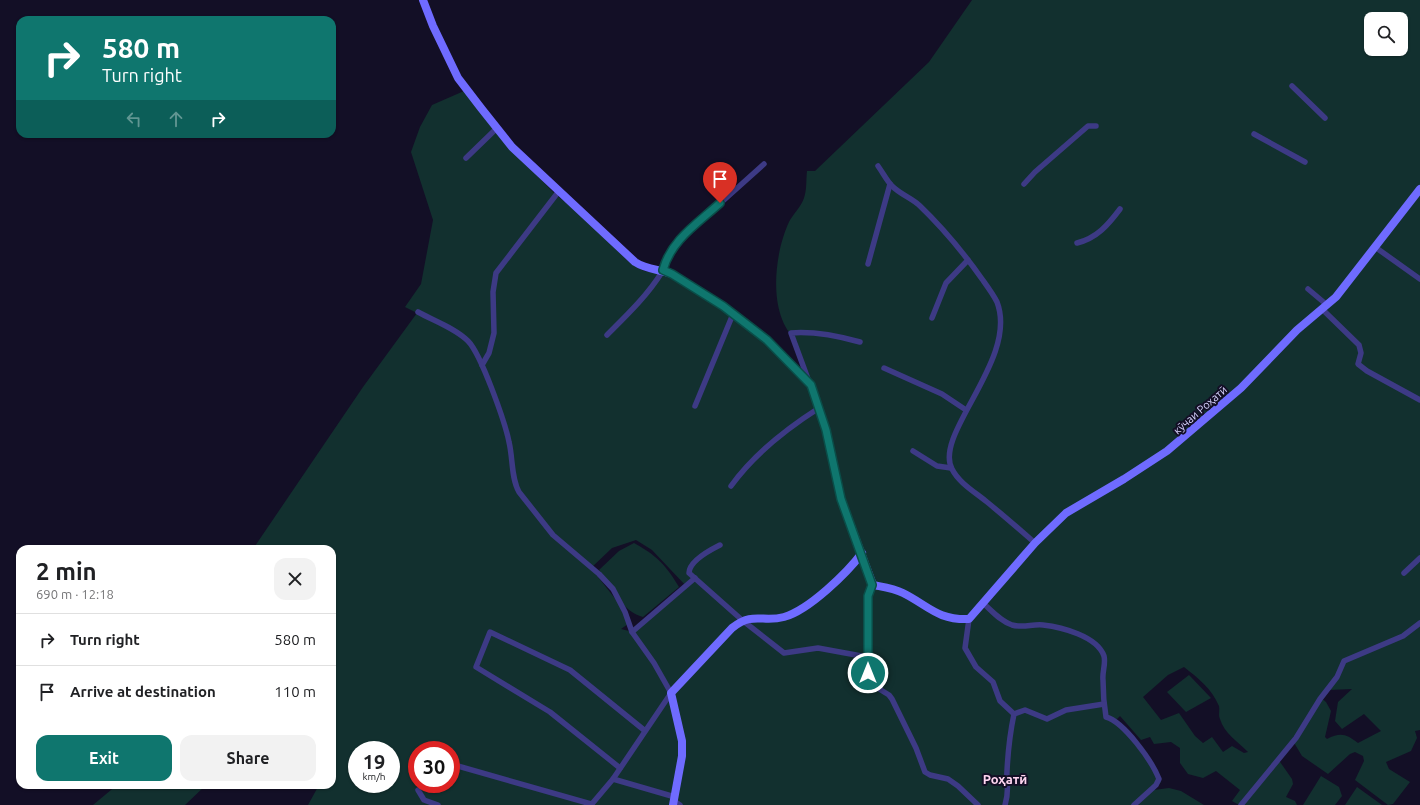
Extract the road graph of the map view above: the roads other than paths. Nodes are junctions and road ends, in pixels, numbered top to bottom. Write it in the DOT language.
graph roads {
  1 [pos="423,0"];
  2 [pos="1292,86"];
  3 [pos="1325,118"];
  4 [pos="1096,126"];
  5 [pos="497,128"];
  6 [pos="1254,134"];
  7 [pos="466,158"];
  8 [pos="1305,162"];
  9 [pos="764,164"];
  10 [pos="878,166"];
  11 [pos="890,184"];
  12 [pos="1024,184"];
  13 [pos="1420,189"];
  14 [pos="559,191"];
  15 [pos="1120,209"];
  16 [pos="1077,243"];
  17 [pos="1375,247"];
  18 [pos="968,260"];
  19 [pos="868,264"];
  20 [pos="663,270"];
  21 [pos="1420,280"];
  22 [pos="1308,289"];
  23 [pos="1324,307"];
  24 [pos="418,312"];
  25 [pos="733,314"];
  26 [pos="932,318"];
  27 [pos="607,335"];
  28 [pos="860,342"];
  29 [pos="482,365"];
  30 [pos="884,368"];
  31 [pos="811,385"];
  32 [pos="1420,400"];
  33 [pos="695,406"];
  34 [pos="820,408"];
  35 [pos="966,410"];
  36 [pos="913,451"];
  37 [pos="951,468"];
  38 [pos="731,486"];
  39 [pos="1035,543"];
  40 [pos="720,545"];
  41 [pos="862,553"];
  42 [pos="1420,558"];
  43 [pos="1404,573"];
  44 [pos="695,578"];
  45 [pos="872,585"];
  46 [pos="983,603"];
  47 [pos="969,619"];
  48 [pos="742,620"];
  49 [pos="1420,623"];
  50 [pos="632,632"];
  51 [pos="867,657"];
  52 [pos="671,693"];
  53 [pos="1104,704"];
  54 [pos="1014,714"];
  55 [pos="644,730"];
  56 [pos="460,767"];
  57 [pos="620,768"];
  58 [pos="613,779"];
  59 [pos="420,793"];
  60 [pos="676,802"];
  61 [pos="438,805"];
  62 [pos="591,805"];
  63 [pos="978,805"];
  64 [pos="1005,805"];
  65 [pos="1134,805"];
  66 [pos="1241,805"];
  1 -- 5 [label="street"];
  2 -- 3 [label="street"];
  4 -- 12 [label="street"];
  5 -- 7 [label="street"];
  5 -- 14 [label="street"];
  6 -- 8 [label="street"];
  9 -- 20 [label="street"];
  10 -- 11 [label="street"];
  11 -- 18 [label="street"];
  11 -- 19 [label="street"];
  13 -- 17 [label="street, кӯчаи Роҳатӣ"];
  14 -- 20 [label="street"];
  14 -- 29 [label="street"];
  15 -- 16 [label="street"];
  17 -- 21 [label="street"];
  17 -- 23 [label="street, кӯчаи Роҳатӣ"];
  18 -- 26 [label="street"];
  18 -- 35 [label="street"];
  20 -- 25 [label="street"];
  20 -- 27 [label="street"];
  22 -- 23 [label="street"];
  23 -- 32 [label="street"];
  23 -- 39 [label="street, кӯчаи Роҳатӣ"];
  24 -- 29 [label="street"];
  25 -- 31 [label="street"];
  25 -- 33 [label="street"];
  28 -- 31 [label="street"];
  29 -- 50 [label="street"];
  30 -- 35 [label="street"];
  31 -- 34 [label="street"];
  34 -- 38 [label="street"];
  34 -- 41 [label="street"];
  35 -- 37 [label="street"];
  36 -- 37 [label="street"];
  37 -- 39 [label="street"];
  39 -- 46 [label="street, кӯчаи Роҳатӣ"];
  40 -- 44 [label="street"];
  41 -- 45 [label="street"];
  41 -- 48 [label="street"];
  42 -- 43 [label="street"];
  44 -- 48 [label="street"];
  44 -- 50 [label="street"];
  45 -- 47 [label="street"];
  45 -- 51 [label="street"];
  46 -- 47 [label="street, кӯчаи Роҳатӣ"];
  46 -- 53 [label="street"];
  47 -- 54 [label="street"];
  48 -- 51 [label="street"];
  48 -- 52 [label="street"];
  49 -- 66 [label="street"];
  50 -- 52 [label="street"];
  51 -- 63 [label="street"];
  52 -- 55 [label="street"];
  52 -- 60 [label="street"];
  53 -- 54 [label="street"];
  53 -- 65 [label="street"];
  54 -- 64 [label="street"];
  55 -- 57 [label="street"];
  55 -- 57 [label="street"];
  56 -- 62 [label="street"];
  57 -- 58 [label="street"];
  58 -- 60 [label="street"];
  58 -- 62 [label="street"];
  59 -- 61 [label="street"];
}
